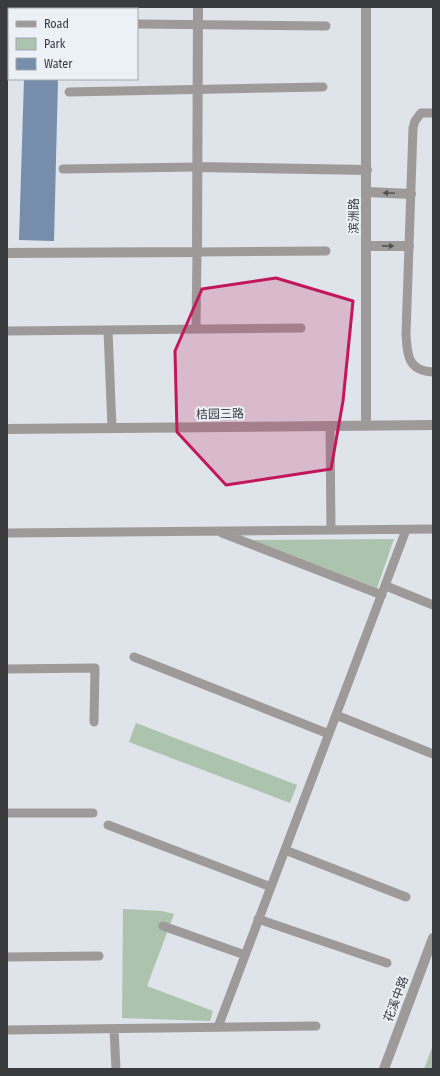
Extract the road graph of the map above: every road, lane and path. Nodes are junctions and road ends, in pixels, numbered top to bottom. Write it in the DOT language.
graph roads {
  1 [pos="198,7"];
  2 [pos="366,7"];
  3 [pos="138,24"];
  4 [pos="198,25"];
  5 [pos="326,26"];
  6 [pos="323,87"];
  7 [pos="198,89"];
  8 [pos="69,92"];
  9 [pos="433,113"];
  10 [pos="197,167"];
  11 [pos="63,169"];
  12 [pos="367,170"];
  13 [pos="367,192"];
  14 [pos="410,194"];
  15 [pos="367,246"];
  16 [pos="409,246"];
  17 [pos="326,251"];
  18 [pos="197,252"];
  19 [pos="7,253"];
  20 [pos="301,328"];
  21 [pos="196,329"];
  22 [pos="108,330"];
  23 [pos="7,331"];
  24 [pos="433,372"];
  25 [pos="433,425"];
  26 [pos="330,426"];
  27 [pos="366,426"];
  28 [pos="112,428"];
  29 [pos="7,429"];
  30 [pos="433,529"];
  31 [pos="331,530"];
  32 [pos="406,530"];
  33 [pos="217,531"];
  34 [pos="7,533"];
  35 [pos="386,586"];
  36 [pos="382,595"];
  37 [pos="433,605"];
  38 [pos="134,657"];
  39 [pos="7,669"];
  40 [pos="336,715"];
  41 [pos="94,722"];
  42 [pos="329,734"];
  43 [pos="433,754"];
  44 [pos="7,813"];
  45 [pos="93,813"];
  46 [pos="108,825"];
  47 [pos="285,850"];
  48 [pos="271,887"];
  49 [pos="406,897"];
  50 [pos="258,919"];
  51 [pos="163,926"];
  52 [pos="433,938"];
  53 [pos="245,955"];
  54 [pos="99,956"];
  55 [pos="7,957"];
  56 [pos="387,963"];
  57 [pos="316,1026"];
  58 [pos="218,1027"];
  59 [pos="114,1028"];
  60 [pos="7,1030"];
  61 [pos="116,1069"];
  62 [pos="384,1069"];
  1 -- 4 [label="street"];
  2 -- 12 [label="street, 滨洲路"];
  3 -- 4 [label="lane"];
  4 -- 5 [label="lane"];
  4 -- 7 [label="street"];
  6 -- 7 [label="lane"];
  7 -- 8 [label="lane"];
  7 -- 10 [label="street"];
  9 -- 14 [label="lane"];
  10 -- 11 [label="lane"];
  10 -- 12 [label="street"];
  10 -- 18 [label="street"];
  12 -- 13 [label="street, 滨洲路"];
  14 -- 13 [label="street, one-way"];
  13 -- 15 [label="street, 滨洲路"];
  14 -- 16 [label="lane"];
  15 -- 16 [label="street, one-way"];
  15 -- 27 [label="street, 滨洲路"];
  16 -- 24 [label="lane"];
  17 -- 18 [label="lane"];
  18 -- 19 [label="street"];
  18 -- 21 [label="lane"];
  20 -- 21 [label="lane"];
  21 -- 22 [label="lane"];
  22 -- 23 [label="lane"];
  22 -- 28 [label="lane"];
  25 -- 27 [label="street, 桔园三路"];
  26 -- 27 [label="street, 桔园三路"];
  26 -- 28 [label="street, 桔园三路"];
  26 -- 31 [label="lane"];
  28 -- 29 [label="street, 桔园三路"];
  30 -- 32 [label="lane"];
  31 -- 32 [label="lane"];
  31 -- 33 [label="lane"];
  32 -- 35 [label="lane"];
  33 -- 34 [label="lane"];
  33 -- 36 [label="lane"];
  35 -- 36 [label="lane"];
  35 -- 37 [label="lane"];
  36 -- 40 [label="lane"];
  38 -- 42 [label="lane"];
  39 -- 41 [label="lane"];
  40 -- 42 [label="lane"];
  40 -- 43 [label="lane"];
  42 -- 47 [label="lane"];
  44 -- 45 [label="lane"];
  46 -- 48 [label="lane"];
  47 -- 48 [label="lane"];
  47 -- 49 [label="lane"];
  48 -- 50 [label="lane"];
  50 -- 53 [label="lane"];
  50 -- 56 [label="lane"];
  51 -- 53 [label="lane"];
  52 -- 62 [label="street, 花溪中路"];
  53 -- 58 [label="lane"];
  54 -- 55 [label="lane"];
  57 -- 58 [label="lane"];
  58 -- 59 [label="lane"];
  59 -- 60 [label="lane"];
  59 -- 61 [label="lane"];
}
